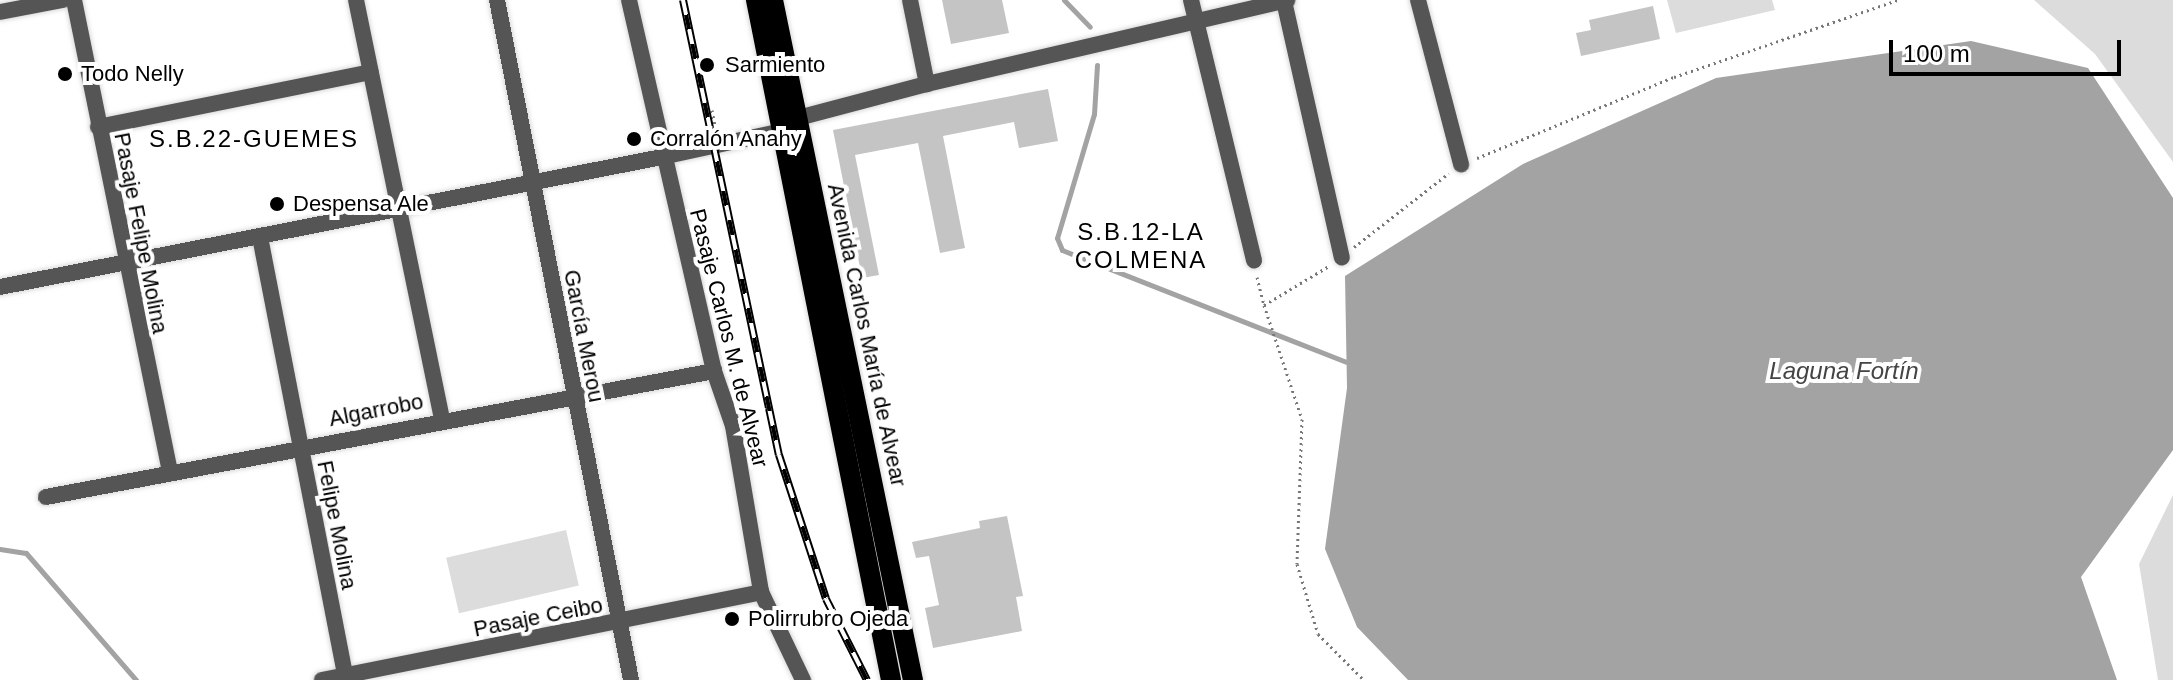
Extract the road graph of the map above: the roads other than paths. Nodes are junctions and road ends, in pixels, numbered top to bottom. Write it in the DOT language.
graph roads {
  1 [pos="63,0"];
  2 [pos="74,0"];
  3 [pos="356,0"];
  4 [pos="497,0"];
  5 [pos="629,0"];
  6 [pos="756,0"];
  7 [pos="773,0"];
  8 [pos="910,0"];
  9 [pos="1191,0"];
  10 [pos="1286,0"];
  11 [pos="1418,0"];
  12 [pos="0,12"];
  13 [pos="1196,18"];
  14 [pos="370,72"];
  15 [pos="927,84"];
  16 [pos="790,124"];
  17 [pos="98,127"];
  18 [pos="662,157"];
  19 [pos="1461,164"];
  20 [pos="533,185"];
  21 [pos="398,210"];
  22 [pos="260,237"];
  23 [pos="1342,258"];
  24 [pos="1254,261"];
  25 [pos="124,262"];
  26 [pos="0,287"];
  27 [pos="714,371"];
  28 [pos="573,402"];
  29 [pos="442,420"];
  30 [pos="299,448"];
  31 [pos="170,473"];
  32 [pos="46,497"];
  33 [pos="761,592"];
  34 [pos="619,624"];
  35 [pos="346,678"];
  36 [pos="322,680"];
  37 [pos="631,680"];
  38 [pos="803,680"];
  39 [pos="891,680"];
  40 [pos="913,680"];
  1 -- 12 [label="street"];
  2 -- 17 [label="street, Pasaje Felipe Molina"];
  3 -- 14 [label="street"];
  4 -- 20 [label="street, García Merou"];
  5 -- 18 [label="street, Pasaje Carlos M. de Alvear"];
  6 -- 16 [label="main road, Avenida Carlos María de Alvear"];
  7 -- 16 [label="main road, Avenida Carlos María de Alvear"];
  8 -- 15 [label="street"];
  9 -- 13 [label="street"];
  10 -- 13 [label="street"];
  10 -- 23 [label="street"];
  11 -- 19 [label="street"];
  13 -- 15 [label="street"];
  13 -- 24 [label="street"];
  14 -- 17 [label="street"];
  14 -- 21 [label="street"];
  15 -- 16 [label="street"];
  16 -- 18 [label="street"];
  16 -- 39 [label="main road, Avenida Carlos María de Alvear"];
  16 -- 40 [label="main road, Avenida Carlos María de Alvear"];
  17 -- 25 [label="street, Pasaje Felipe Molina"];
  18 -- 20 [label="street"];
  18 -- 27 [label="street, Pasaje Carlos M. de Alvear"];
  20 -- 21 [label="street"];
  20 -- 28 [label="street, García Merou"];
  21 -- 22 [label="street"];
  21 -- 29 [label="street"];
  22 -- 25 [label="street"];
  22 -- 30 [label="street, Felipe Molina"];
  25 -- 26 [label="street"];
  25 -- 31 [label="street, Pasaje Felipe Molina"];
  27 -- 28 [label="street, Algarrobo"];
  27 -- 33 [label="street, Pasaje Carlos M. de Alvear"];
  28 -- 29 [label="street, Algarrobo"];
  28 -- 34 [label="street, García Merou"];
  29 -- 30 [label="street, Algarrobo"];
  30 -- 31 [label="street, Algarrobo"];
  30 -- 35 [label="street, Felipe Molina"];
  31 -- 32 [label="street, Algarrobo"];
  33 -- 34 [label="street, Pasaje Ceibo"];
  33 -- 38 [label="street, Pasaje Carlos M. de Alvear"];
  34 -- 35 [label="street, Pasaje Ceibo"];
  34 -- 37 [label="street, García Merou"];
  35 -- 36 [label="street, Pasaje Ceibo"];
}
